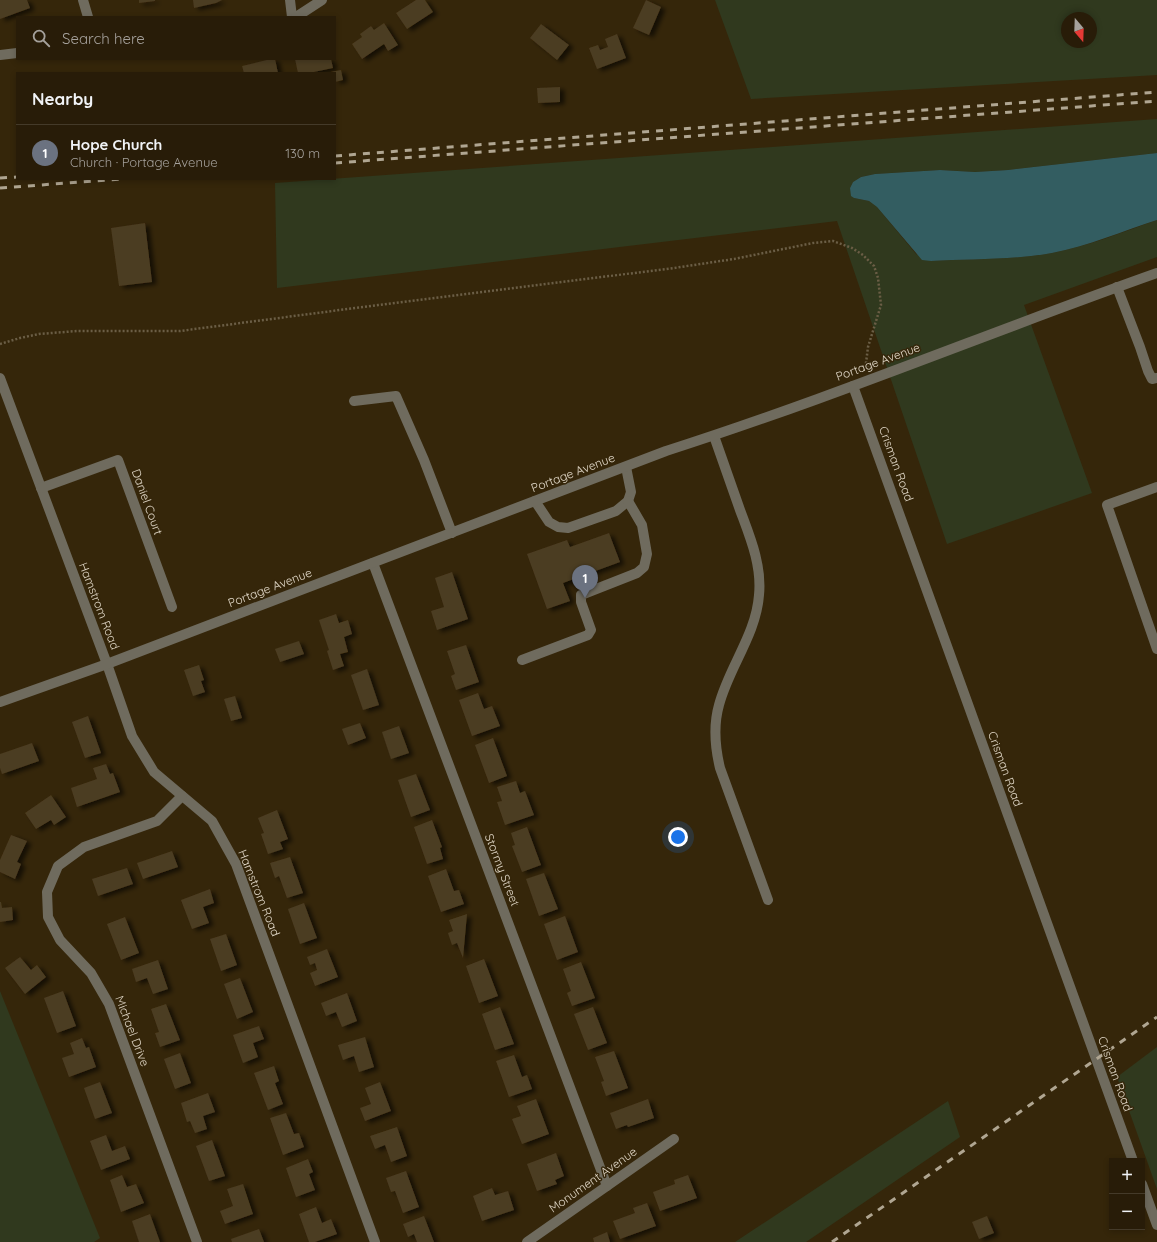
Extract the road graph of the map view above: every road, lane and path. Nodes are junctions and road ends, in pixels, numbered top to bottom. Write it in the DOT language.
graph roads {
  1 [pos="83,0"];
  2 [pos="290,0"];
  3 [pos="322,0"];
  4 [pos="88,16"];
  5 [pos="292,16"];
  6 [pos="298,16"];
  7 [pos="16,53"];
  8 [pos="0,55"];
  9 [pos="1157,272"];
  10 [pos="1117,287"];
  11 [pos="0,344"];
  12 [pos="0,378"];
  13 [pos="1157,378"];
  14 [pos="871,379"];
  15 [pos="853,386"];
  16 [pos="354,401"];
  17 [pos="714,436"];
  18 [pos="626,467"];
  19 [pos="1157,487"];
  20 [pos="41,488"];
  21 [pos="535,501"];
  22 [pos="628,501"];
  23 [pos="452,533"];
  24 [pos="373,563"];
  25 [pos="172,607"];
  26 [pos="1157,649"];
  27 [pos="522,660"];
  28 [pos="107,664"];
  29 [pos="0,702"];
  30 [pos="182,796"];
  31 [pos="768,900"];
  32 [pos="674,1139"];
  33 [pos="1132,1158"];
  34 [pos="607,1186"];
  35 [pos="1145,1192"];
  36 [pos="1157,1224"];
  37 [pos="197,1242"];
  38 [pos="375,1242"];
  39 [pos="527,1242"];
  1 -- 4 [label="street"];
  2 -- 5 [label="street"];
  3 -- 6 [label="street"];
  7 -- 8 [label="street"];
  9 -- 10 [label="street, Portage Avenue"];
  10 -- 13 [label="street"];
  10 -- 14 [label="street, Portage Avenue"];
  11 -- 14 [label="path"];
  12 -- 20 [label="street, Hamstrom Road"];
  14 -- 15 [label="street, Portage Avenue"];
  15 -- 17 [label="street, Portage Avenue"];
  15 -- 33 [label="street, Crisman Road"];
  16 -- 23 [label="street"];
  17 -- 18 [label="street, Portage Avenue"];
  17 -- 31 [label="street"];
  18 -- 21 [label="street, Portage Avenue"];
  18 -- 22 [label="street"];
  19 -- 26 [label="street"];
  20 -- 25 [label="street, Daniel Court"];
  20 -- 28 [label="street, Hamstrom Road"];
  21 -- 22 [label="street"];
  21 -- 23 [label="street, Portage Avenue"];
  22 -- 27 [label="street"];
  23 -- 24 [label="street, Portage Avenue"];
  24 -- 28 [label="street, Portage Avenue"];
  24 -- 34 [label="street, Stormy Street"];
  28 -- 29 [label="street, Portage Avenue"];
  28 -- 30 [label="street, Hamstrom Road"];
  30 -- 37 [label="street, Michael Drive"];
  30 -- 38 [label="street, Hamstrom Road"];
  32 -- 34 [label="street, Monument Avenue"];
  34 -- 39 [label="street, Monument Avenue"];
  35 -- 36 [label="street"];
}
